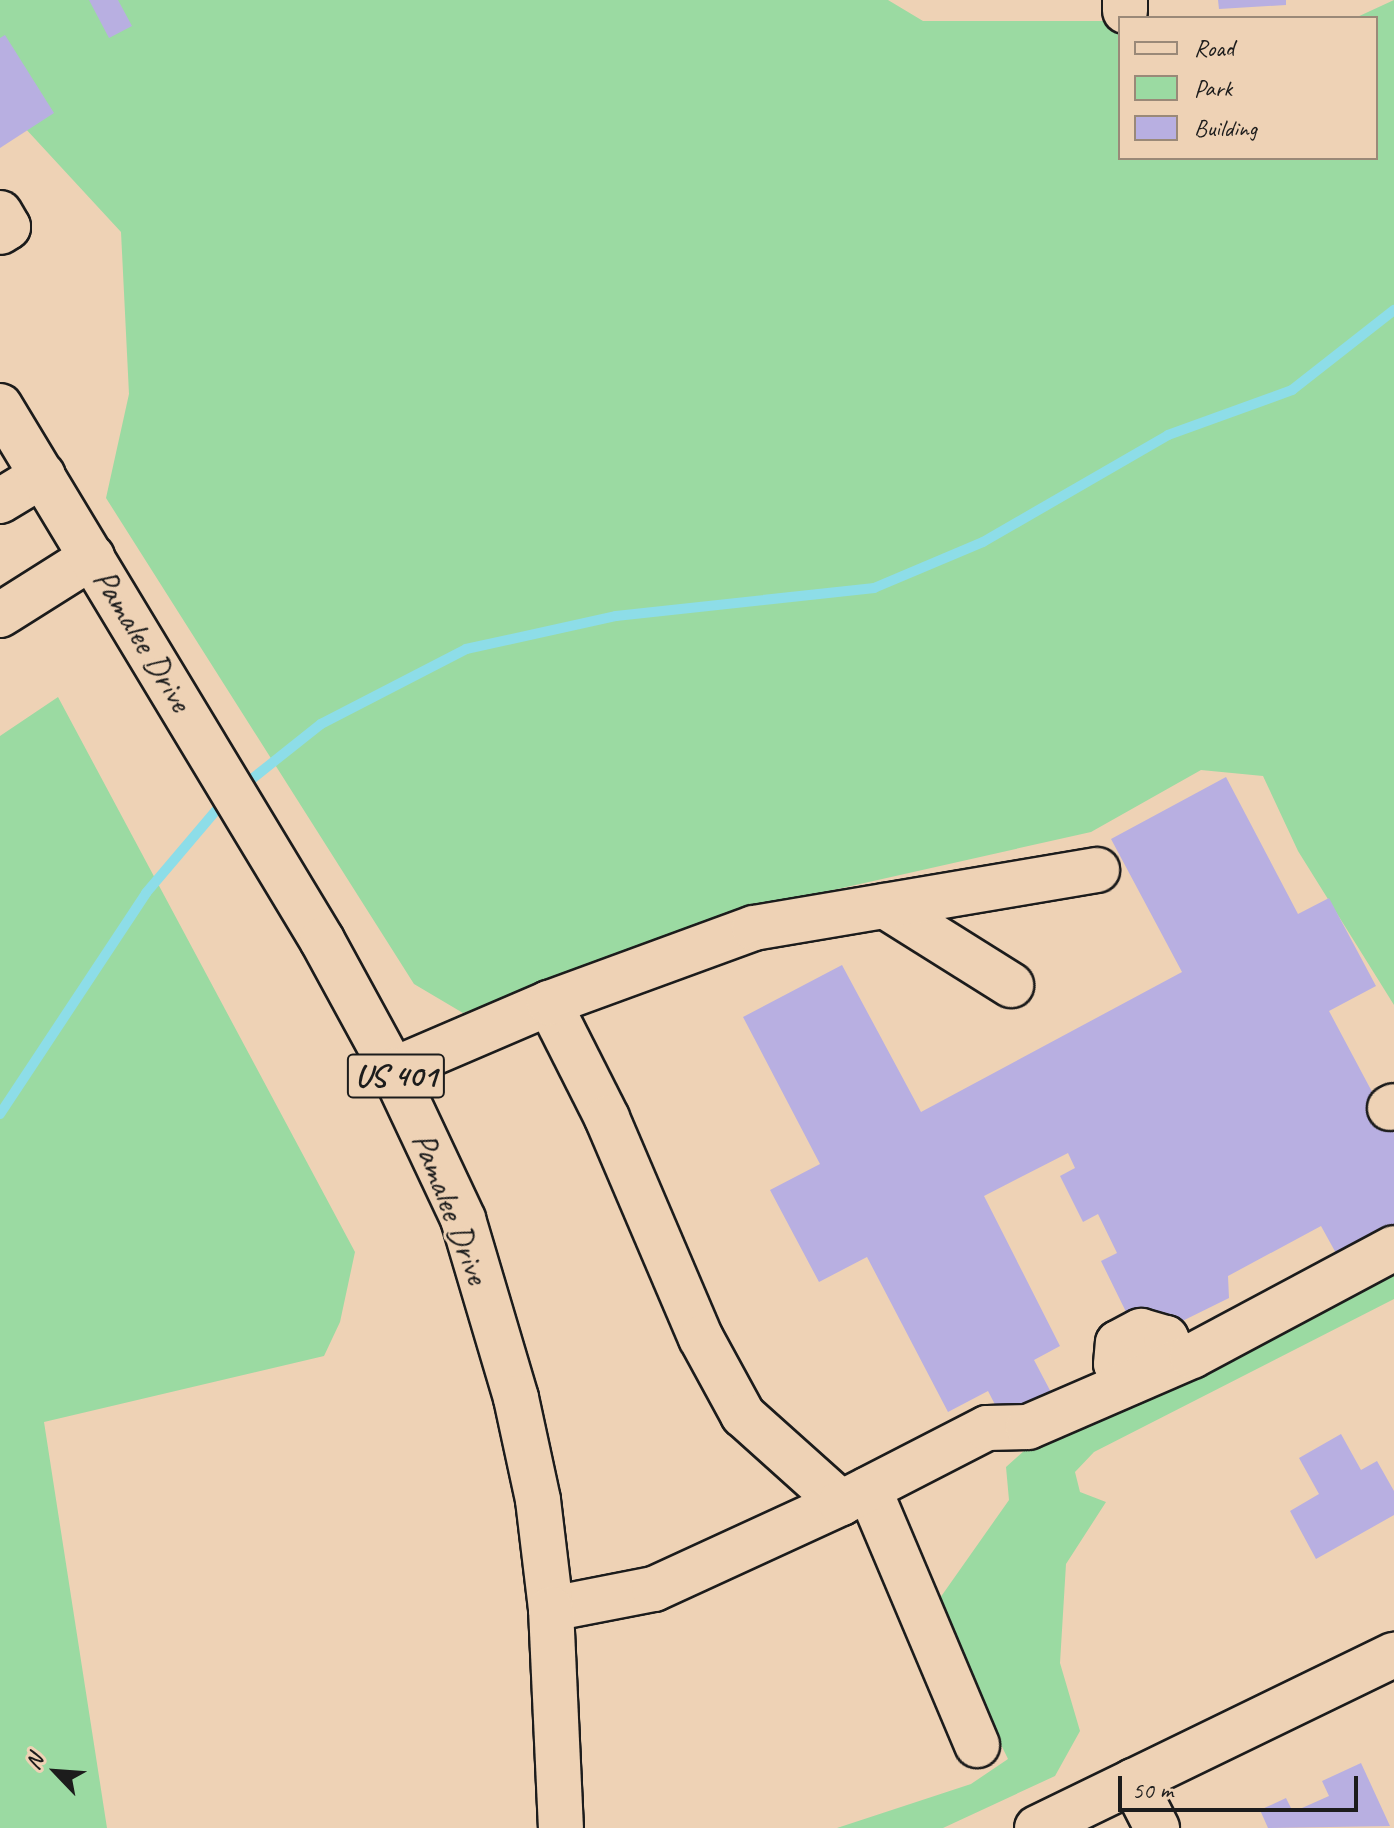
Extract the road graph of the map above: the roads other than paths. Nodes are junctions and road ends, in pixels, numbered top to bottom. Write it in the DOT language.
graph roads {
  1 [pos="0,213"];
  2 [pos="0,232"];
  3 [pos="0,406"];
  4 [pos="43,475"];
  5 [pos="0,501"];
  6 [pos="92,557"];
  7 [pos="0,615"];
  8 [pos="1097,870"];
  9 [pos="885,906"];
  10 [pos="1011,985"];
  11 [pos="549,1003"];
  12 [pos="393,1070"];
  13 [pos="1394,1248"];
  14 [pos="855,1496"];
  15 [pos="551,1609"];
  16 [pos="1394,1655"];
  17 [pos="977,1745"];
  18 [pos="1133,1781"];
  19 [pos="561,1828"];
  20 [pos="1037,1828"];
  21 [pos="1157,1828"];
  1 -- 2 [label="main road"];
  3 -- 4 [label="main road, Pamalee Drive / US 401"];
  4 -- 5 [label="main road"];
  4 -- 6 [label="main road, Pamalee Drive / US 401"];
  6 -- 7 [label="main road"];
  6 -- 12 [label="main road, Pamalee Drive / US 401"];
  8 -- 9 [label="main road"];
  9 -- 10 [label="main road"];
  9 -- 11 [label="main road"];
  11 -- 12 [label="main road"];
  11 -- 14 [label="main road"];
  12 -- 15 [label="main road, Pamalee Drive / US 401"];
  13 -- 14 [label="main road"];
  14 -- 15 [label="main road"];
  14 -- 17 [label="main road"];
  15 -- 19 [label="main road, Pamalee Drive / US 401"];
  16 -- 18 [label="main road"];
  18 -- 20 [label="main road"];
  18 -- 21 [label="main road"];
}
